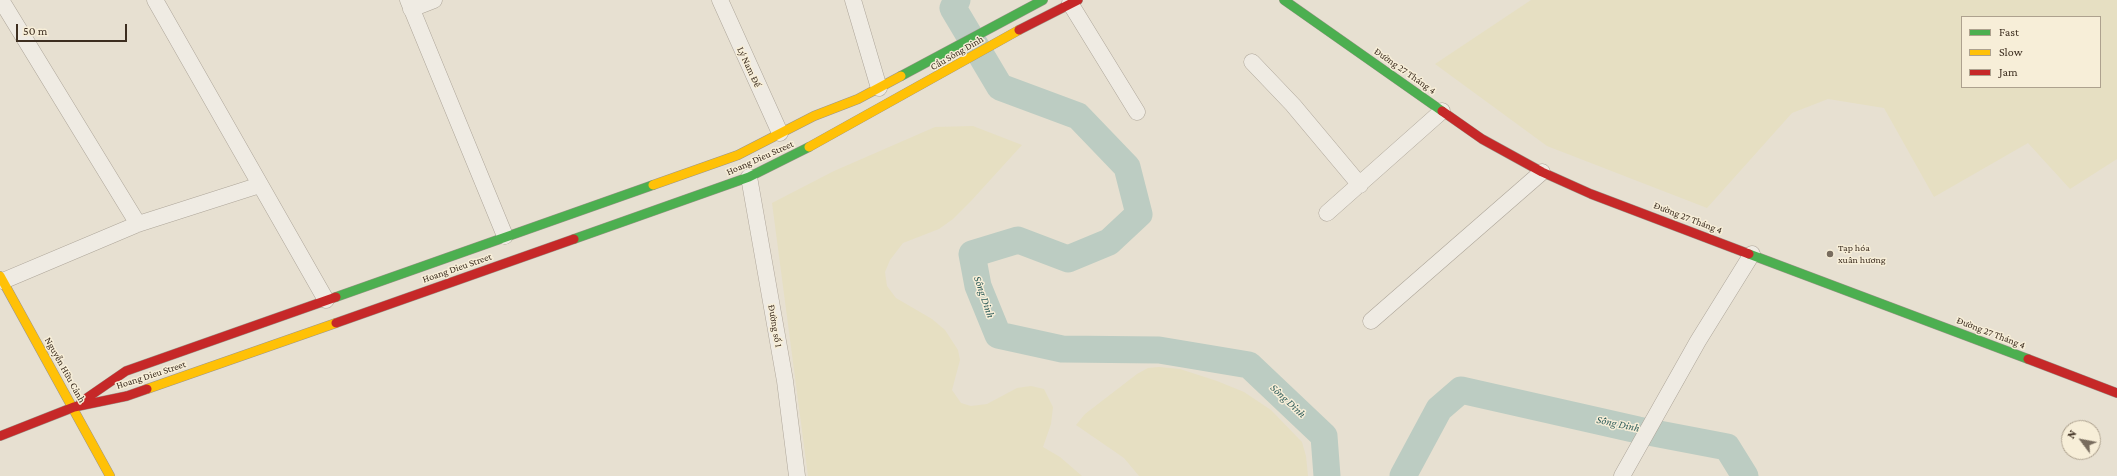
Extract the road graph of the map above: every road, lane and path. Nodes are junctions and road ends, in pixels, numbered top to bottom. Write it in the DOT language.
graph roads {
  1 [pos="1,0"];
  2 [pos="156,0"];
  3 [pos="434,0"];
  4 [pos="720,0"];
  5 [pos="853,0"];
  6 [pos="1043,0"];
  7 [pos="1284,0"];
  8 [pos="1074,2"];
  9 [pos="409,4"];
  10 [pos="1252,62"];
  11 [pos="903,75"];
  12 [pos="878,88"];
  13 [pos="911,92"];
  14 [pos="1442,111"];
  15 [pos="1137,112"];
  16 [pos="780,133"];
  17 [pos="1542,172"];
  18 [pos="749,177"];
  19 [pos="260,185"];
  20 [pos="1360,185"];
  21 [pos="1327,213"];
  22 [pos="138,224"];
  23 [pos="505,236"];
  24 [pos="485,244"];
  25 [pos="1752,254"];
  26 [pos="493,267"];
  27 [pos="2,278"];
  28 [pos="326,300"];
  29 [pos="1371,322"];
  30 [pos="2117,393"];
  31 [pos="74,407"];
  32 [pos="0,436"];
  33 [pos="110,476"];
  34 [pos="798,476"];
  35 [pos="1622,476"];
  1 -- 22 [label="street"];
  2 -- 19 [label="street"];
  3 -- 9 [label="street"];
  4 -- 16 [label="street, Lý Nam Đế"];
  5 -- 12 [label="street"];
  6 -- 11 [label="main road, Cầu Sông Dinh"];
  7 -- 14 [label="main road, Đường 27 Tháng 4"];
  8 -- 13 [label="main road, Cầu Sông Dinh"];
  8 -- 15 [label="street"];
  9 -- 23 [label="street"];
  10 -- 20 [label="street"];
  11 -- 12 [label="main road, Hoang Dieu Street"];
  12 -- 16 [label="main road, Hoang Dieu Street"];
  13 -- 18 [label="main road, Hoang Dieu Street"];
  14 -- 17 [label="main road, Đường 27 Tháng 4"];
  14 -- 20 [label="street"];
  16 -- 23 [label="main road, Hoang Dieu Street"];
  17 -- 25 [label="main road, Đường 27 Tháng 4"];
  17 -- 29 [label="street"];
  18 -- 26 [label="main road, Hoang Dieu Street"];
  18 -- 34 [label="street, Đường số 1"];
  19 -- 22 [label="street"];
  19 -- 28 [label="street"];
  20 -- 21 [label="street"];
  22 -- 27 [label="street"];
  23 -- 24 [label="main road, Hoang Dieu Street"];
  24 -- 26 [label="main road"];
  24 -- 28 [label="main road, Hoang Dieu Street"];
  25 -- 30 [label="main road, Đường 27 Tháng 4"];
  25 -- 35 [label="street"];
  26 -- 31 [label="main road, Hoang Dieu Street"];
  27 -- 31 [label="main road, Nguyễn Hữu Cảnh"];
  28 -- 31 [label="main road, Hoang Dieu Street"];
  31 -- 32 [label="main road"];
  31 -- 33 [label="main road, Nguyễn Hữu Cảnh"];
}
